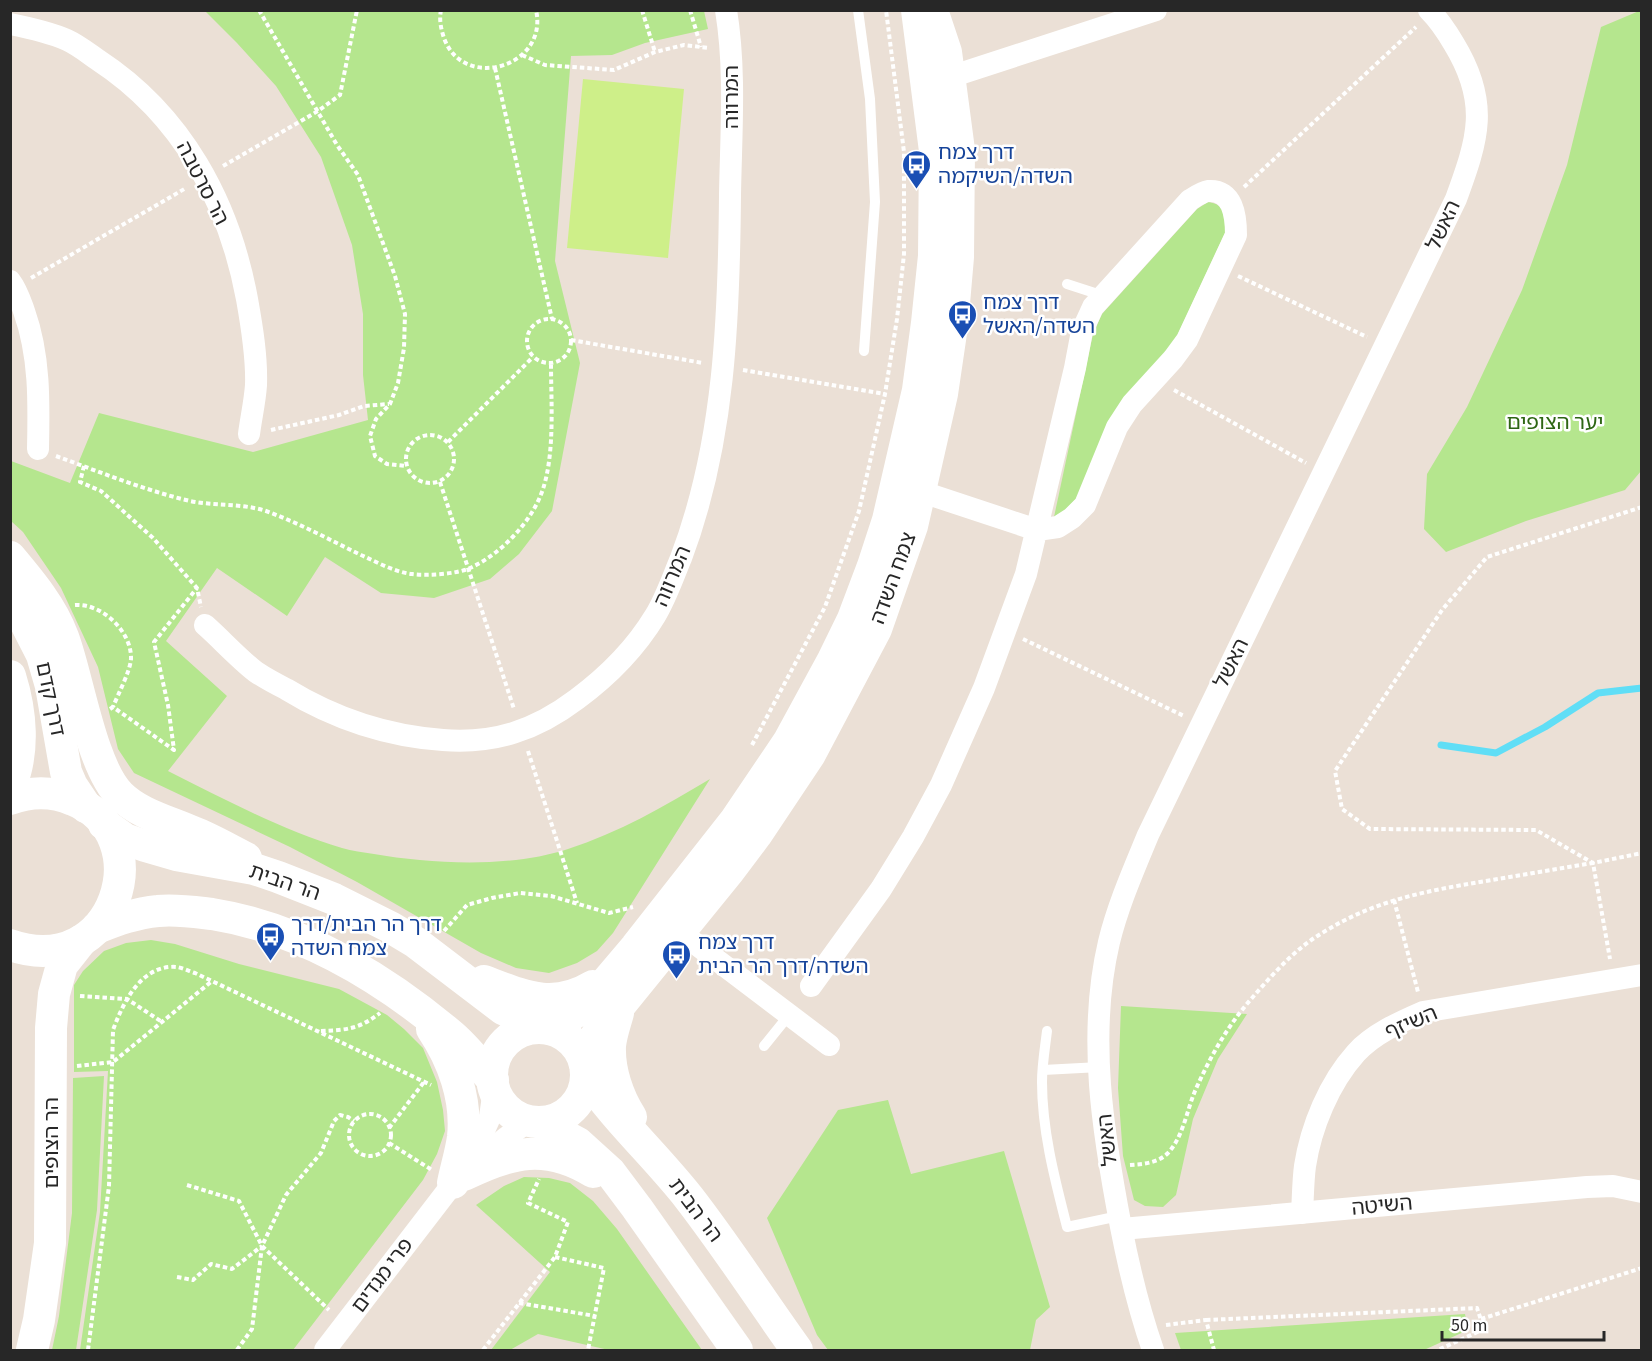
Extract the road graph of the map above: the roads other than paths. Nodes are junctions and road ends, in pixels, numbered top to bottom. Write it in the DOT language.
graph roads {
  1 [pos="726,10"];
  2 [pos="858,10"];
  3 [pos="917,10"];
  4 [pos="932,10"];
  5 [pos="1156,10"];
  6 [pos="1431,11"];
  7 [pos="1116,17"];
  8 [pos="10,24"];
  9 [pos="950,77"];
  10 [pos="10,281"];
  11 [pos="1067,284"];
  12 [pos="1104,296"];
  13 [pos="864,351"];
  14 [pos="249,434"];
  15 [pos="38,449"];
  16 [pos="908,488"];
  17 [pos="1037,530"];
  18 [pos="10,557"];
  19 [pos="10,592"];
  20 [pos="205,625"];
  21 [pos="10,676"];
  22 [pos="10,787"];
  23 [pos="10,799"];
  24 [pos="95,816"];
  25 [pos="309,888"];
  26 [pos="680,932"];
  27 [pos="89,935"];
  28 [pos="10,945"];
  29 [pos="443,956"];
  30 [pos="616,971"];
  31 [pos="1641,975"];
  32 [pos="811,986"];
  33 [pos="398,1001"];
  34 [pos="620,1004"];
  35 [pos="789,1015"];
  36 [pos="546,1028"];
  37 [pos="1047,1031"];
  38 [pos="829,1045"];
  39 [pos="764,1046"];
  40 [pos="1100,1067"];
  41 [pos="586,1070"];
  42 [pos="1043,1070"];
  43 [pos="494,1085"];
  44 [pos="535,1121"];
  45 [pos="661,1164"];
  46 [pos="452,1186"];
  47 [pos="1641,1192"];
  48 [pos="637,1208"];
  49 [pos="1302,1213"];
  50 [pos="1120,1222"];
  51 [pos="32,1350"];
  52 [pos="326,1350"];
  53 [pos="737,1350"];
  54 [pos="797,1350"];
  55 [pos="1153,1350"];
  1 -- 20 [label="street, המרווה"];
  2 -- 13 [label="lane"];
  3 -- 16 [label="main road, צמח השדה"];
  4 -- 9 [label="main road, צמח השדה"];
  5 -- 7 [label="street"];
  6 -- 40 [label="street, האשל"];
  7 -- 9 [label="street"];
  8 -- 14 [label="street, הר סרטבה"];
  9 -- 16 [label="main road, צמח השדה"];
  10 -- 15 [label="street"];
  11 -- 12 [label="lane"];
  12 -- 17 [label="street"];
  12 -- 17 [label="street"];
  16 -- 17 [label="street"];
  16 -- 26 [label="main road, צמח השדה"];
  16 -- 30 [label="main road, צמח השדה"];
  17 -- 32 [label="street"];
  18 -- 25 [label="main road"];
  19 -- 24 [label="main road, דרך קדם"];
  21 -- 22 [label="main road, דרך קדם"];
  23 -- 24 [label="main road"];
  24 -- 25 [label="main road, הר הבית"];
  24 -- 27 [label="main road, דרך קדם"];
  25 -- 29 [label="main road, הר הבית"];
  26 -- 34 [label="main road, צמח השדה"];
  26 -- 35 [label="street"];
  27 -- 28 [label="main road"];
  27 -- 33 [label="main road"];
  27 -- 51 [label="main road, הר הצופים"];
  29 -- 30 [label="main road"];
  29 -- 36 [label="main road, הר הבית"];
  30 -- 36 [label="main road, צמח השדה"];
  31 -- 49 [label="street, השיזף"];
  33 -- 43 [label="main road"];
  33 -- 46 [label="main road"];
  34 -- 41 [label="main road, צמח השדה"];
  34 -- 45 [label="main road"];
  35 -- 38 [label="street"];
  35 -- 39 [label="lane"];
  36 -- 41 [label="main road"];
  36 -- 43 [label="main road"];
  37 -- 42 [label="lane"];
  40 -- 42 [label="lane"];
  40 -- 50 [label="street, האשל"];
  41 -- 44 [label="main road"];
  41 -- 45 [label="main road, הר הבית"];
  42 -- 50 [label="lane"];
  43 -- 44 [label="main road"];
  43 -- 46 [label="street, פרי מגדים"];
  44 -- 46 [label="street, פרי מגדים"];
  44 -- 48 [label="main road"];
  45 -- 54 [label="main road, הר הבית"];
  46 -- 48 [label="main road"];
  46 -- 52 [label="street, פרי מגדים"];
  47 -- 49 [label="street, השיטה"];
  48 -- 53 [label="main road"];
  49 -- 50 [label="street, השיטה"];
  50 -- 55 [label="street, האשל"];
}
